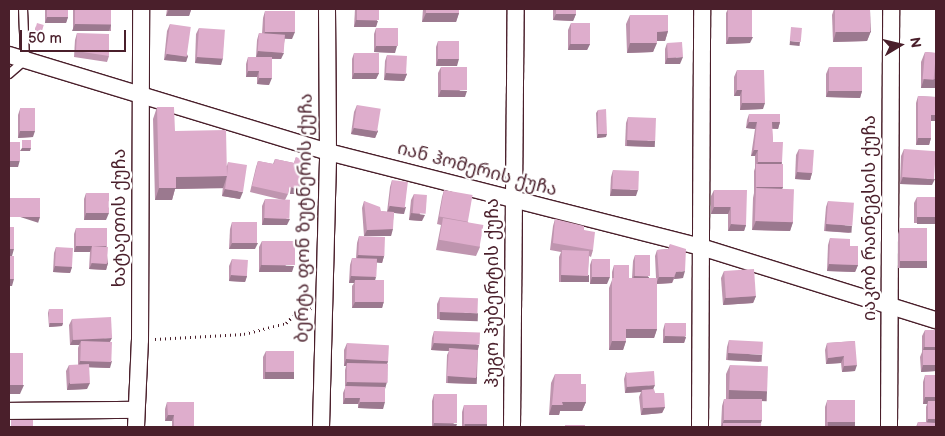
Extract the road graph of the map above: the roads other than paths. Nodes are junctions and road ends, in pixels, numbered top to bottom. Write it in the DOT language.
graph roads {
  1 [pos="23,9"];
  2 [pos="141,9"];
  3 [pos="327,9"];
  4 [pos="516,9"];
  5 [pos="702,9"];
  6 [pos="891,9"];
  7 [pos="9,55"];
  8 [pos="25,60"];
  9 [pos="9,74"];
  10 [pos="140,97"];
  11 [pos="328,152"];
  12 [pos="514,200"];
  13 [pos="701,247"];
  14 [pos="890,307"];
  15 [pos="936,320"];
  16 [pos="136,410"];
  17 [pos="9,411"];
  18 [pos="136,427"];
  19 [pos="321,427"];
  20 [pos="512,427"];
  21 [pos="700,427"];
  22 [pos="889,427"];
  1 -- 8 [label="lane"];
  2 -- 10 [label="street, ხატაეთის ქუჩა"];
  3 -- 11 [label="street, ბერტა ფონ ზუტნერის ქუჩა"];
  4 -- 12 [label="street, ჰუგო ჰუბერტის ქუჩა"];
  5 -- 13 [label="street"];
  6 -- 14 [label="street, იაკობ რაინეგსის ქუჩა"];
  7 -- 8 [label="street, იან ჰომერის ქუჩა"];
  8 -- 9 [label="lane"];
  8 -- 10 [label="street, იან ჰომერის ქუჩა"];
  10 -- 11 [label="street, იან ჰომერის ქუჩა"];
  10 -- 16 [label="street, ხატაეთის ქუჩა"];
  11 -- 12 [label="street, იან ჰომერის ქუჩა"];
  11 -- 19 [label="street, ბერტა ფონ ზუტნერის ქუჩა"];
  12 -- 13 [label="street, იან ჰომერის ქუჩა"];
  12 -- 20 [label="street, ჰუგო ჰუბერტის ქუჩა"];
  13 -- 14 [label="street, იან ჰომერის ქუჩა"];
  13 -- 21 [label="street"];
  14 -- 15 [label="street, იან ჰომერის ქუჩა"];
  14 -- 22 [label="street, იაკობ რაინეგსის ქუჩა"];
  16 -- 17 [label="street"];
  16 -- 18 [label="street, ხატაეთის ქუჩა"];
}
